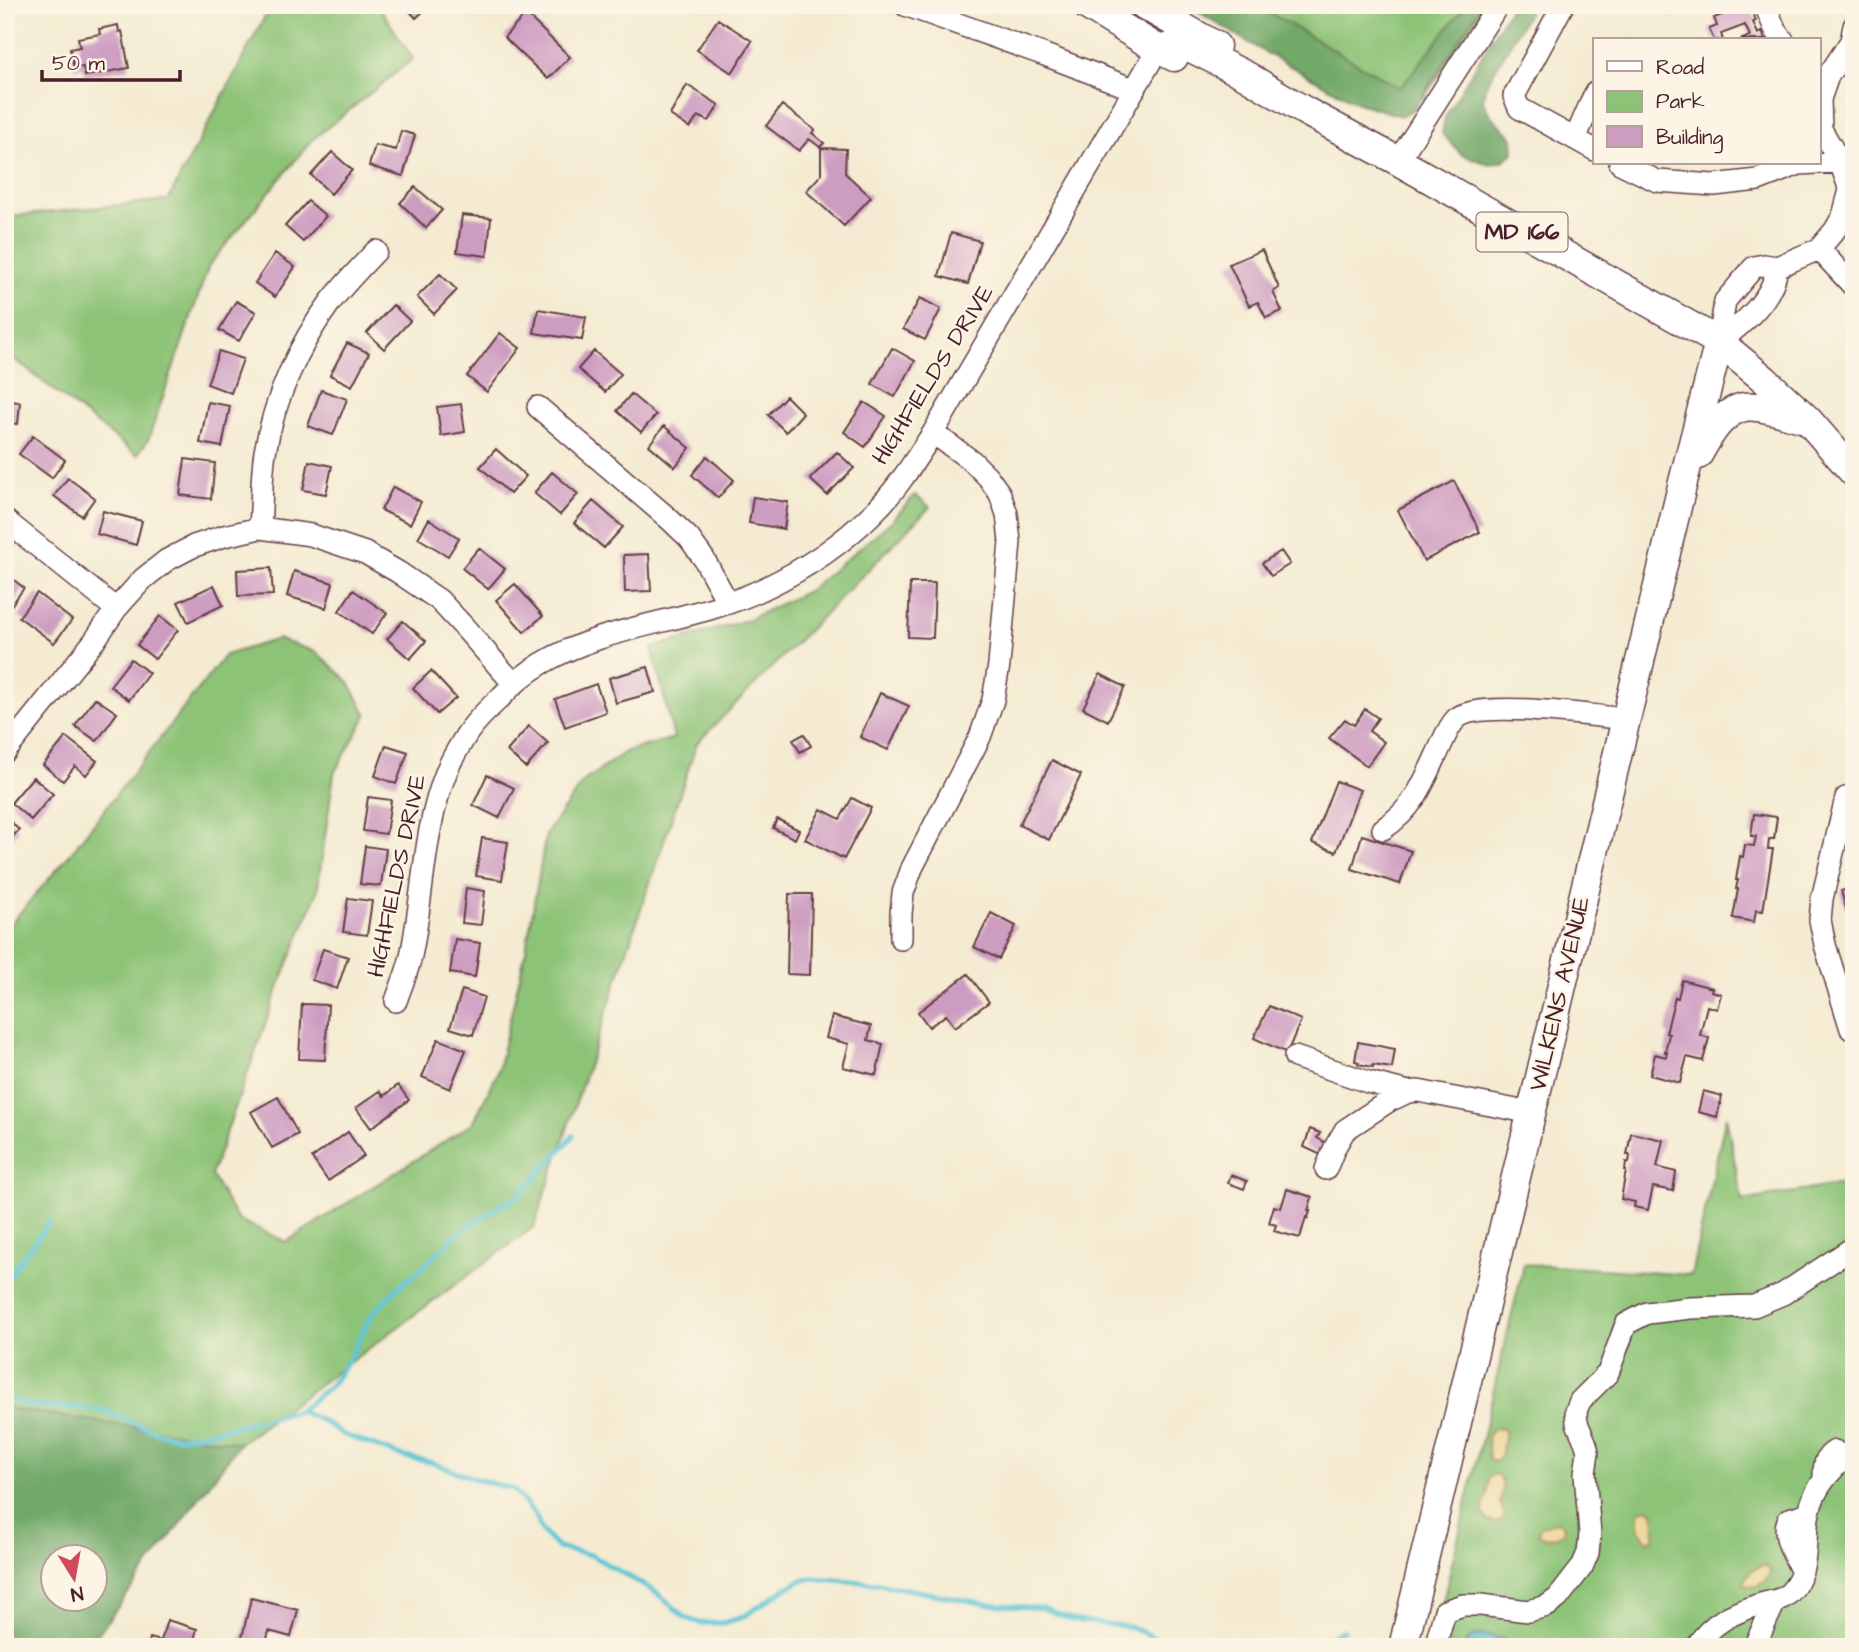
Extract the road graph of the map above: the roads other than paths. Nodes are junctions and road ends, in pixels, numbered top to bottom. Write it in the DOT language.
graph roads {
  1 [pos="905,5"];
  2 [pos="1086,5"];
  3 [pos="1115,5"];
  4 [pos="1144,5"];
  5 [pos="1499,5"];
  6 [pos="1563,5"];
  7 [pos="1765,5"];
  8 [pos="1852,5"];
  9 [pos="1854,18"];
  10 [pos="1854,26"];
  11 [pos="1782,38"];
  12 [pos="1158,49"];
  13 [pos="1133,89"];
  14 [pos="1820,90"];
  15 [pos="1593,98"];
  16 [pos="1305,111"];
  17 [pos="1575,139"];
  18 [pos="1593,148"];
  19 [pos="1398,161"];
  20 [pos="1847,161"];
  21 [pos="1820,163"];
  22 [pos="1622,164"];
  23 [pos="1799,164"];
  24 [pos="1819,249"];
  25 [pos="376,251"];
  26 [pos="1777,267"];
  27 [pos="1854,287"];
  28 [pos="1719,342"];
  29 [pos="538,407"];
  30 [pos="1808,419"];
  31 [pos="933,433"];
  32 [pos="1854,473"];
  33 [pos="1683,482"];
  34 [pos="5,520"];
  35 [pos="260,528"];
  36 [pos="728,603"];
  37 [pos="116,609"];
  38 [pos="514,684"];
  39 [pos="1626,719"];
  40 [pos="5,752"];
  41 [pos="1854,797"];
  42 [pos="1383,829"];
  43 [pos="901,939"];
  44 [pos="396,1001"];
  45 [pos="1851,1029"];
  46 [pos="1295,1057"];
  47 [pos="1408,1092"];
  48 [pos="1532,1113"];
  49 [pos="1326,1169"];
  50 [pos="1854,1247"];
  51 [pos="1824,1478"];
  52 [pos="1775,1602"];
  53 [pos="1404,1647"];
  54 [pos="1435,1647"];
  55 [pos="1696,1647"];
  56 [pos="1754,1647"];
  1 -- 13 [label="street"];
  2 -- 12 [label="main road, MD 166"];
  3 -- 12 [label="main road"];
  4 -- 16 [label="main road, MD 166"];
  5 -- 19 [label="street"];
  6 -- 17 [label="street"];
  7 -- 11 [label="street"];
  8 -- 9 [label="street"];
  10 -- 14 [label="street"];
  12 -- 13 [label="street, HIGHFIELDS DRIVE"];
  12 -- 16 [label="main road, MD 166"];
  13 -- 31 [label="street, HIGHFIELDS DRIVE"];
  14 -- 20 [label="street"];
  15 -- 17 [label="street"];
  16 -- 19 [label="main road, MD 166"];
  17 -- 18 [label="street"];
  19 -- 28 [label="main road, MD 166"];
  20 -- 21 [label="street"];
  20 -- 24 [label="street"];
  22 -- 23 [label="street"];
  24 -- 26 [label="street"];
  24 -- 27 [label="street"];
  25 -- 35 [label="street"];
  26 -- 28 [label="street"];
  26 -- 28 [label="street"];
  28 -- 30 [label="main road, MD 166"];
  28 -- 33 [label="main road, WILKENS AVENUE"];
  29 -- 36 [label="street"];
  30 -- 32 [label="main road, MD 166"];
  30 -- 33 [label="main road"];
  31 -- 36 [label="street, HIGHFIELDS DRIVE"];
  31 -- 43 [label="street"];
  33 -- 39 [label="main road, WILKENS AVENUE"];
  34 -- 37 [label="street"];
  35 -- 37 [label="street"];
  35 -- 38 [label="street"];
  36 -- 38 [label="street, HIGHFIELDS DRIVE"];
  37 -- 40 [label="street"];
  38 -- 44 [label="street, HIGHFIELDS DRIVE"];
  39 -- 42 [label="street"];
  39 -- 48 [label="main road, WILKENS AVENUE"];
  41 -- 45 [label="street"];
  46 -- 47 [label="street"];
  47 -- 48 [label="street"];
  47 -- 49 [label="street"];
  48 -- 53 [label="main road, WILKENS AVENUE"];
  50 -- 54 [label="street"];
  51 -- 52 [label="street"];
  52 -- 55 [label="street"];
  52 -- 56 [label="street"];
}
